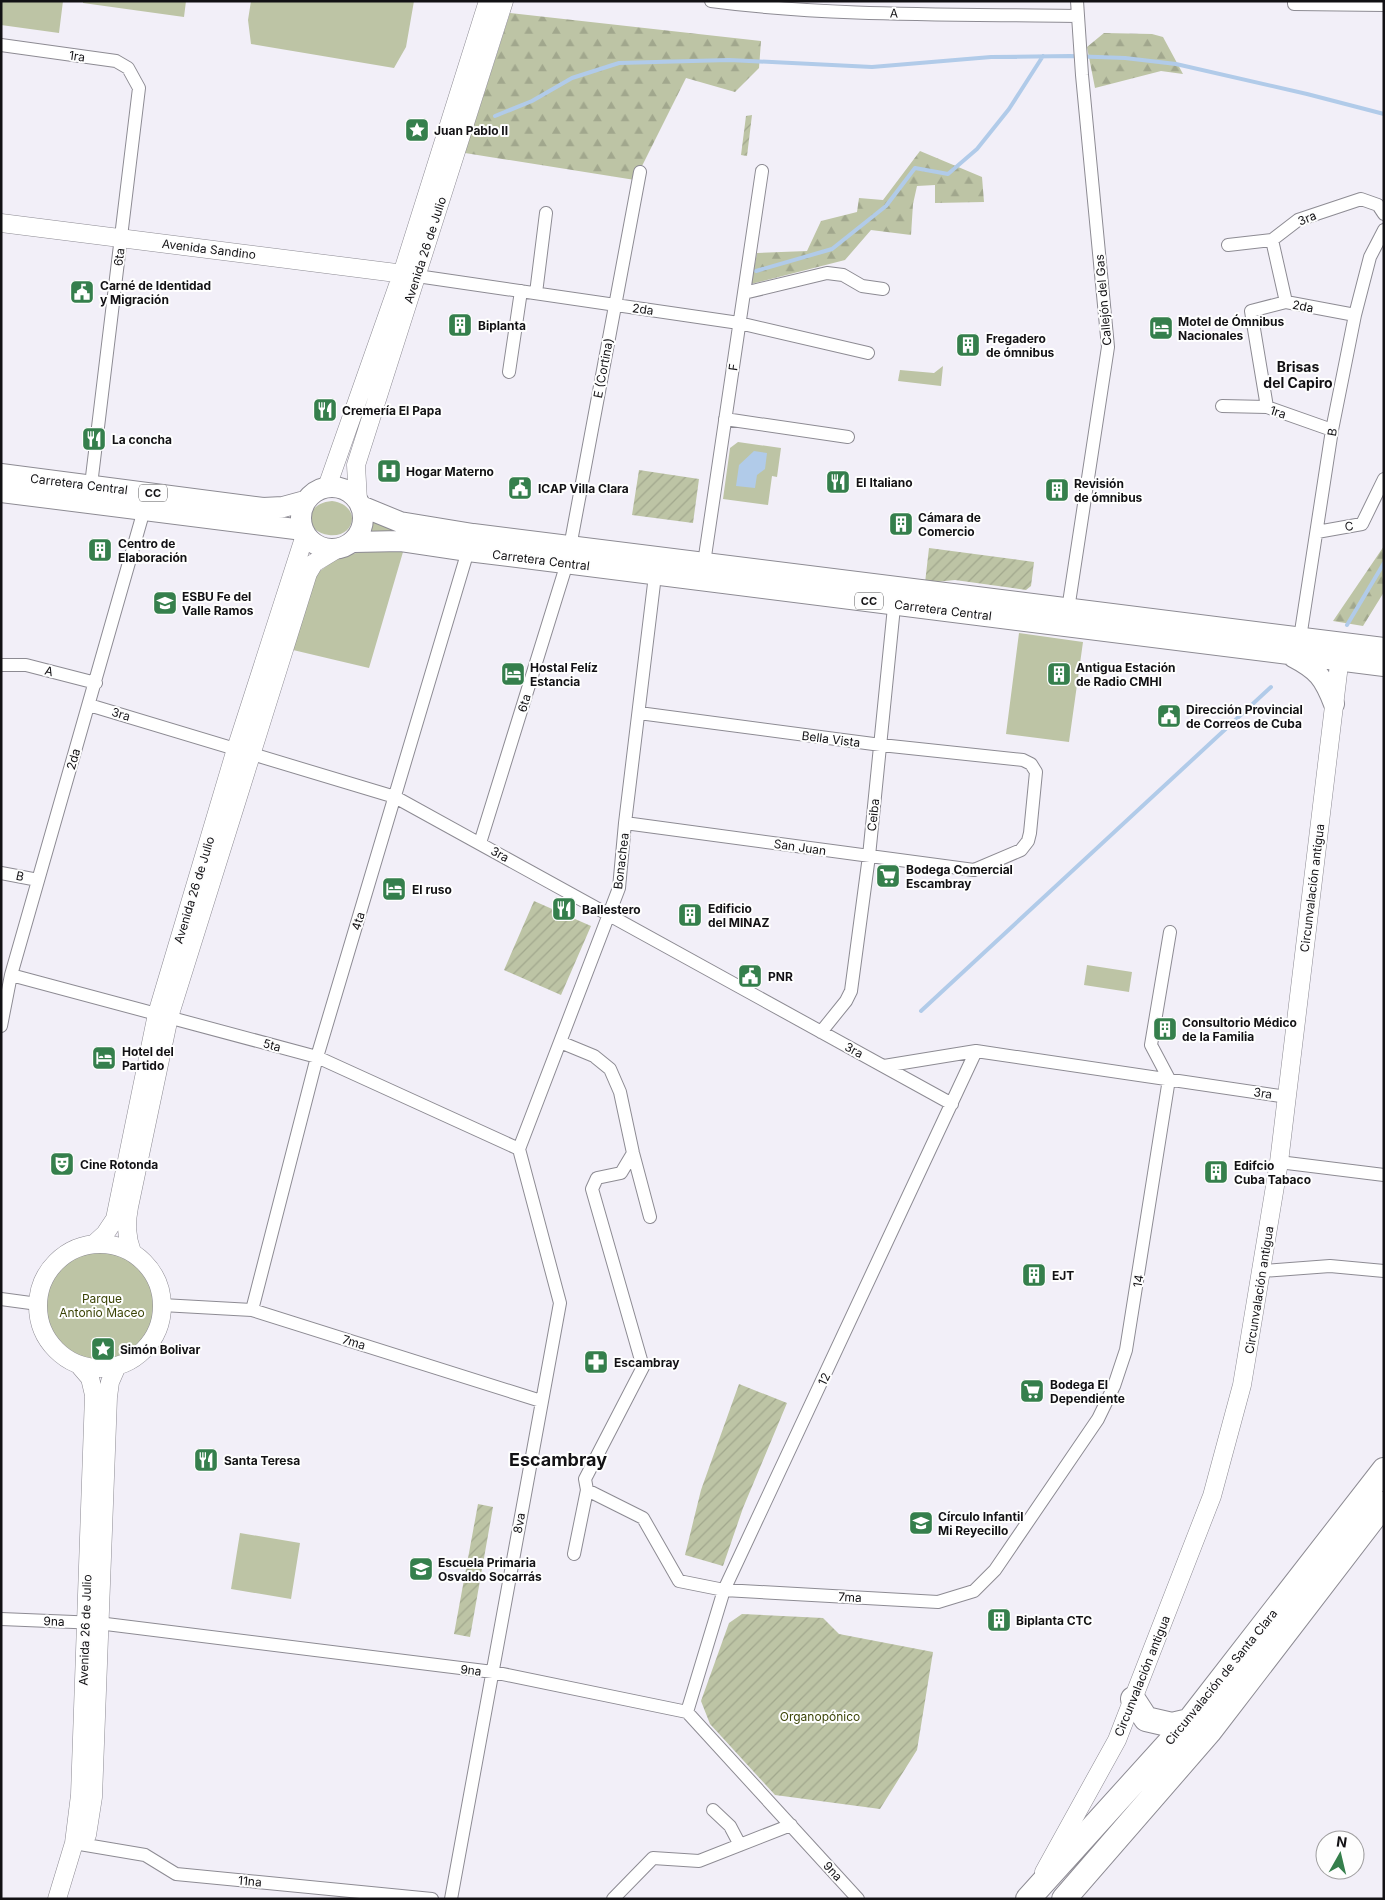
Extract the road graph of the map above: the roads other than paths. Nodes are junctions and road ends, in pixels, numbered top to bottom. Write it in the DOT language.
graph roads {
  1 [pos="488,1"];
  2 [pos="504,1"];
  3 [pos="711,1"];
  4 [pos="1077,1"];
  5 [pos="1294,2"];
  6 [pos="741,3"];
  7 [pos="1384,5"];
  8 [pos="852,7"];
  9 [pos="1078,16"];
  10 [pos="1,45"];
  11 [pos="139,88"];
  12 [pos="762,171"];
  13 [pos="640,172"];
  14 [pos="546,213"];
  15 [pos="1384,214"];
  16 [pos="1,223"];
  17 [pos="1384,230"];
  18 [pos="121,238"];
  19 [pos="1272,240"];
  20 [pos="1228,245"];
  21 [pos="410,275"];
  22 [pos="883,289"];
  23 [pos="522,291"];
  24 [pos="536,293"];
  25 [pos="744,293"];
  26 [pos="1286,302"];
  27 [pos="615,305"];
  28 [pos="1355,315"];
  29 [pos="739,323"];
  30 [pos="868,353"];
  31 [pos="509,372"];
  32 [pos="1222,406"];
  33 [pos="1267,407"];
  34 [pos="725,419"];
  35 [pos="1332,430"];
  36 [pos="848,437"];
  37 [pos="1,474"];
  38 [pos="1384,479"];
  39 [pos="91,485"];
  40 [pos="327,487"];
  41 [pos="1,492"];
  42 [pos="147,501"];
  43 [pos="305,501"];
  44 [pos="359,503"];
  45 [pos="304,532"];
  46 [pos="1317,532"];
  47 [pos="471,543"];
  48 [pos="345,545"];
  49 [pos="569,555"];
  50 [pos="704,563"];
  51 [pos="656,566"];
  52 [pos="895,596"];
  53 [pos="1066,617"];
  54 [pos="1300,638"];
  55 [pos="1384,648"];
  56 [pos="1341,652"];
  57 [pos="1287,654"];
  58 [pos="1,665"];
  59 [pos="1384,666"];
  60 [pos="96,683"];
  61 [pos="1334,704"];
  62 [pos="89,705"];
  63 [pos="639,713"];
  64 [pos="881,745"];
  65 [pos="244,751"];
  66 [pos="395,797"];
  67 [pos="625,824"];
  68 [pos="480,843"];
  69 [pos="869,856"];
  70 [pos="974,870"];
  71 [pos="1,873"];
  72 [pos="38,880"];
  73 [pos="609,914"];
  74 [pos="1170,932"];
  75 [pos="11,975"];
  76 [pos="163,1016"];
  77 [pos="1,1026"];
  78 [pos="821,1032"];
  79 [pos="560,1042"];
  80 [pos="976,1051"];
  81 [pos="317,1057"];
  82 [pos="884,1066"];
  83 [pos="1169,1079"];
  84 [pos="1287,1097"];
  85 [pos="952,1104"];
  86 [pos="519,1149"];
  87 [pos="633,1153"];
  88 [pos="1279,1162"];
  89 [pos="621,1173"];
  90 [pos="1384,1175"];
  91 [pos="639,1176"];
  92 [pos="650,1217"];
  93 [pos="94,1244"];
  94 [pos="132,1252"];
  95 [pos="1262,1271"];
  96 [pos="1384,1271"];
  97 [pos="1,1299"];
  98 [pos="38,1304"];
  99 [pos="162,1305"];
  100 [pos="252,1310"];
  101 [pos="78,1364"];
  102 [pos="117,1366"];
  103 [pos="541,1401"];
  104 [pos="1384,1470"];
  105 [pos="587,1490"];
  106 [pos="1384,1504"];
  107 [pos="574,1554"];
  108 [pos="724,1590"];
  109 [pos="974,1591"];
  110 [pos="1,1619"];
  111 [pos="92,1623"];
  112 [pos="493,1672"];
  113 [pos="1133,1699"];
  114 [pos="687,1712"];
  115 [pos="1189,1721"];
  116 [pos="713,1810"];
  117 [pos="791,1825"];
  118 [pos="80,1844"];
  119 [pos="740,1845"];
  120 [pos="1029,1897"];
  121 [pos="57,1899"];
  122 [pos="70,1899"];
  123 [pos="432,1899"];
  124 [pos="451,1899"];
  125 [pos="613,1899"];
  126 [pos="858,1899"];
  127 [pos="1064,1899"];
  1 -- 21 [label="main road, Avenida 26 de Julio"];
  2 -- 21 [label="main road, Avenida 26 de Julio"];
  3 -- 6 [label="street, A"];
  4 -- 9 [label="street, Callejón del Gas"];
  5 -- 7 [label="street"];
  6 -- 8 [label="street, A"];
  8 -- 9 [label="street, A"];
  9 -- 53 [label="street, Callejón del Gas"];
  10 -- 11 [label="street, 1ra"];
  11 -- 18 [label="street, 6ta"];
  12 -- 25 [label="street, F"];
  13 -- 27 [label="street, E (Cortina)"];
  14 -- 24 [label="street"];
  15 -- 19 [label="street, 3ra"];
  16 -- 18 [label="main road, Avenida Sandino"];
  17 -- 28 [label="street, B"];
  18 -- 21 [label="main road, Avenida Sandino"];
  18 -- 39 [label="street, 6ta"];
  19 -- 20 [label="street"];
  19 -- 26 [label="street"];
  21 -- 23 [label="street, 2da"];
  21 -- 40 [label="main road, Avenida 26 de Julio"];
  21 -- 44 [label="main road, Avenida 26 de Julio"];
  22 -- 25 [label="street"];
  23 -- 24 [label="street, 2da"];
  23 -- 31 [label="street"];
  24 -- 27 [label="street, 2da"];
  25 -- 29 [label="street, F"];
  26 -- 28 [label="street, 2da"];
  26 -- 33 [label="street, 2da"];
  27 -- 29 [label="street, 2da"];
  27 -- 49 [label="street, E (Cortina)"];
  28 -- 35 [label="street, B"];
  29 -- 30 [label="street, 2da"];
  29 -- 34 [label="street, F"];
  32 -- 33 [label="street, 1ra"];
  33 -- 35 [label="street, 1ra"];
  34 -- 36 [label="street"];
  34 -- 50 [label="street, F"];
  35 -- 46 [label="street, B"];
  37 -- 39 [label="main road, Carretera Central / CC"];
  38 -- 46 [label="street, C"];
  39 -- 42 [label="main road, Carretera Central / CC"];
  40 -- 43 [label="main road, CC"];
  40 -- 44 [label="main road, CC"];
  41 -- 42 [label="main road, Carretera Central / CC"];
  42 -- 43 [label="main road, Carretera Central / CC"];
  42 -- 45 [label="main road, Carretera Central / CC"];
  42 -- 60 [label="street, 2da"];
  43 -- 45 [label="main road"];
  44 -- 47 [label="main road, Carretera Central / CC"];
  44 -- 48 [label="main road"];
  45 -- 48 [label="main road, CC"];
  45 -- 65 [label="main road, Avenida 26 de Julio"];
  46 -- 54 [label="street, B"];
  47 -- 48 [label="main road, Carretera Central / CC"];
  47 -- 49 [label="main road, Carretera Central / CC"];
  47 -- 66 [label="street, 4ta"];
  48 -- 65 [label="main road, Avenida 26 de Julio"];
  49 -- 51 [label="main road, Carretera Central / CC"];
  49 -- 68 [label="street, 6ta"];
  50 -- 51 [label="main road, Carretera Central / CC"];
  50 -- 52 [label="main road, Carretera Central / CC"];
  51 -- 52 [label="main road, Carretera Central / CC"];
  51 -- 63 [label="street, Bonachea"];
  52 -- 53 [label="main road, Carretera Central / CC"];
  52 -- 64 [label="street, Ceiba"];
  53 -- 54 [label="main road, Carretera Central / CC"];
  53 -- 57 [label="main road, Carretera Central / CC"];
  54 -- 56 [label="main road, Carretera Central / CC"];
  55 -- 56 [label="main road, Carretera Central / CC"];
  56 -- 57 [label="main road, Carretera Central / CC"];
  56 -- 59 [label="main road, Carretera Central / CC"];
  56 -- 61 [label="main road, Circunvalación antigua"];
  57 -- 61 [label="main road"];
  58 -- 60 [label="street, A"];
  60 -- 62 [label="street, 2da"];
  61 -- 84 [label="main road, Circunvalación antigua"];
  62 -- 65 [label="street, 3ra"];
  62 -- 72 [label="street, 2da"];
  63 -- 64 [label="street, Bella Vista"];
  63 -- 67 [label="street, Bonachea"];
  64 -- 69 [label="street, Ceiba"];
  64 -- 70 [label="street, Bella Vista"];
  65 -- 66 [label="street, 3ra"];
  65 -- 76 [label="main road, Avenida 26 de Julio"];
  66 -- 68 [label="street, 3ra"];
  66 -- 81 [label="street, 4ta"];
  67 -- 69 [label="street, San Juan"];
  67 -- 73 [label="street, Bonachea"];
  68 -- 73 [label="street, 3ra"];
  69 -- 70 [label="street, San Juan"];
  69 -- 78 [label="street, Ceiba"];
  71 -- 72 [label="street, B"];
  72 -- 75 [label="street, 2da"];
  73 -- 78 [label="street, 3ra"];
  73 -- 79 [label="street, Bonachea"];
  74 -- 83 [label="street"];
  75 -- 76 [label="street, 5ta"];
  75 -- 77 [label="street, 2da"];
  76 -- 81 [label="street, 5ta"];
  76 -- 93 [label="main road, Avenida 26 de Julio"];
  76 -- 94 [label="main road, Avenida 26 de Julio"];
  78 -- 82 [label="street, 3ra"];
  79 -- 86 [label="street, Bonachea"];
  79 -- 87 [label="street"];
  80 -- 82 [label="street, 3ra"];
  80 -- 83 [label="street, 3ra"];
  80 -- 85 [label="street, 12"];
  81 -- 86 [label="street, 5ta"];
  81 -- 100 [label="street, 4ta"];
  82 -- 85 [label="street, 3ra"];
  83 -- 84 [label="street, 3ra"];
  83 -- 109 [label="street, 14"];
  84 -- 88 [label="main road, Circunvalación antigua"];
  85 -- 108 [label="street, 12"];
  86 -- 103 [label="street, 8va"];
  87 -- 89 [label="street"];
  87 -- 91 [label="street"];
  88 -- 90 [label="street"];
  88 -- 95 [label="main road, Circunvalación antigua"];
  89 -- 91 [label="street"];
  89 -- 105 [label="street"];
  91 -- 92 [label="street"];
  93 -- 94 [label="main road"];
  93 -- 98 [label="main road"];
  94 -- 99 [label="main road"];
  95 -- 96 [label="street"];
  95 -- 113 [label="main road, Circunvalación antigua"];
  97 -- 98 [label="street"];
  98 -- 101 [label="main road"];
  99 -- 100 [label="street, 7ma"];
  99 -- 102 [label="main road"];
  100 -- 103 [label="street, 7ma"];
  101 -- 102 [label="main road"];
  101 -- 111 [label="main road, Avenida 26 de Julio"];
  102 -- 111 [label="main road, Avenida 26 de Julio"];
  103 -- 112 [label="street, 8va"];
  104 -- 115 [label="highway, Circunvalación de Santa Clara"];
  105 -- 107 [label="street"];
  105 -- 108 [label="street, 7ma"];
  106 -- 127 [label="highway, Circunvalación de Santa Clara"];
  108 -- 109 [label="street, 7ma"];
  108 -- 114 [label="street, 12"];
  110 -- 111 [label="street, 9na"];
  111 -- 112 [label="street, 9na"];
  111 -- 118 [label="main road, Avenida 26 de Julio"];
  112 -- 114 [label="street, 9na"];
  112 -- 124 [label="street, 8va"];
  113 -- 115 [label="highway"];
  113 -- 120 [label="main road, Circunvalación antigua"];
  114 -- 117 [label="street, 9na"];
  115 -- 120 [label="highway, Circunvalación de Santa Clara"];
  116 -- 119 [label="street"];
  117 -- 119 [label="street"];
  117 -- 126 [label="street, 9na"];
  118 -- 121 [label="main road, Avenida 26 de Julio"];
  118 -- 122 [label="main road, Avenida 26 de Julio"];
  118 -- 123 [label="street, 11na"];
  119 -- 125 [label="street"];
}
